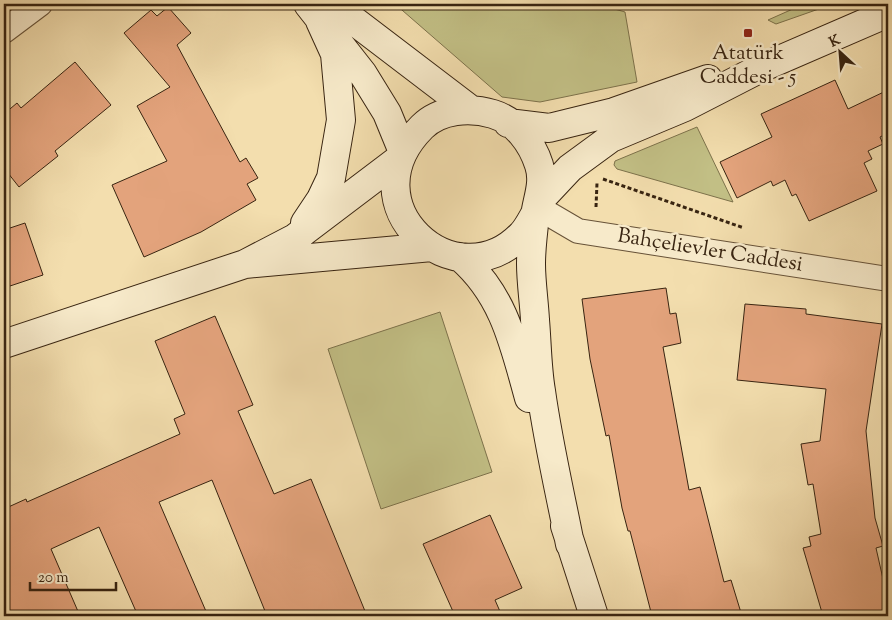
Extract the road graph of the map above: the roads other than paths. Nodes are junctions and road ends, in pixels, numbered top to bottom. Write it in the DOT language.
graph roads {
  1 [pos="40,4"];
  2 [pos="320,10"];
  3 [pos="888,13"];
  4 [pos="4,31"];
  5 [pos="761,68"];
  6 [pos="471,110"];
  7 [pos="508,122"];
  8 [pos="400,156"];
  9 [pos="537,207"];
  10 [pos="295,238"];
  11 [pos="432,247"];
  12 [pos="460,257"];
  13 [pos="245,264"];
  14 [pos="888,279"];
  15 [pos="4,344"];
  16 [pos="570,544"];
  17 [pos="594,616"];
  1 -- 4 [label="street"];
  2 -- 6 [label="main road"];
  2 -- 8 [label="main road"];
  2 -- 10 [label="main road"];
  3 -- 5 [label="main road"];
  5 -- 7 [label="main road"];
  5 -- 9 [label="main road"];
  6 -- 7 [label="main road"];
  6 -- 8 [label="main road"];
  7 -- 9 [label="main road"];
  8 -- 10 [label="main road"];
  8 -- 11 [label="main road"];
  9 -- 12 [label="main road"];
  9 -- 14 [label="street, Bahçelievler Caddesi"];
  9 -- 16 [label="main road"];
  10 -- 13 [label="main road"];
  11 -- 12 [label="main road"];
  11 -- 13 [label="main road"];
  12 -- 16 [label="main road"];
  13 -- 15 [label="main road"];
  16 -- 17 [label="main road"];
}
